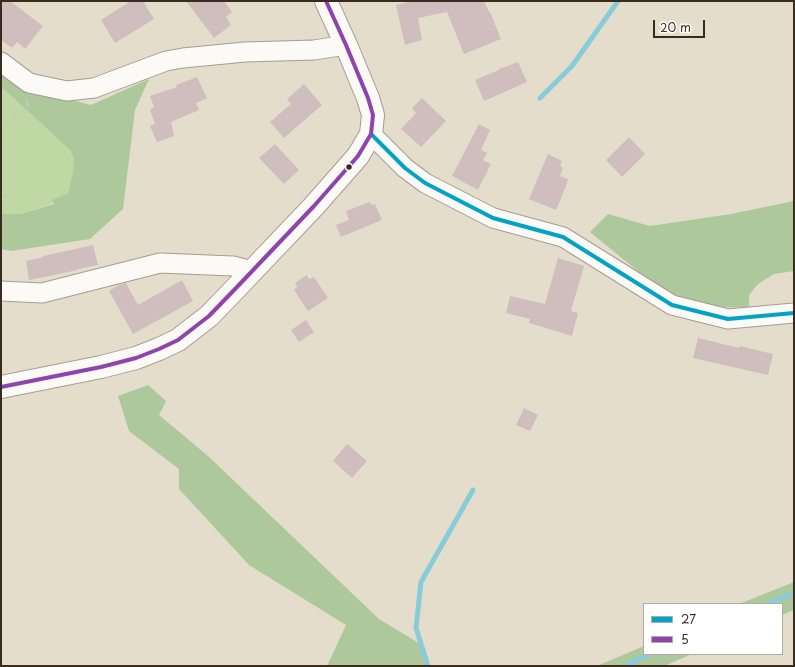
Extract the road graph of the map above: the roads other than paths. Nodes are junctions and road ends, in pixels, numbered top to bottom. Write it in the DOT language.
graph roads {
  1 [pos="326,1"];
  2 [pos="346,45"];
  3 [pos="1,62"];
  4 [pos="371,134"];
  5 [pos="252,271"];
  6 [pos="1,291"];
  7 [pos="794,313"];
  8 [pos="1,387"];
  1 -- 2 [label="street"];
  2 -- 3 [label="street"];
  2 -- 4 [label="street"];
  4 -- 5 [label="street"];
  4 -- 7 [label="street"];
  5 -- 6 [label="street"];
  5 -- 8 [label="street"];
}
